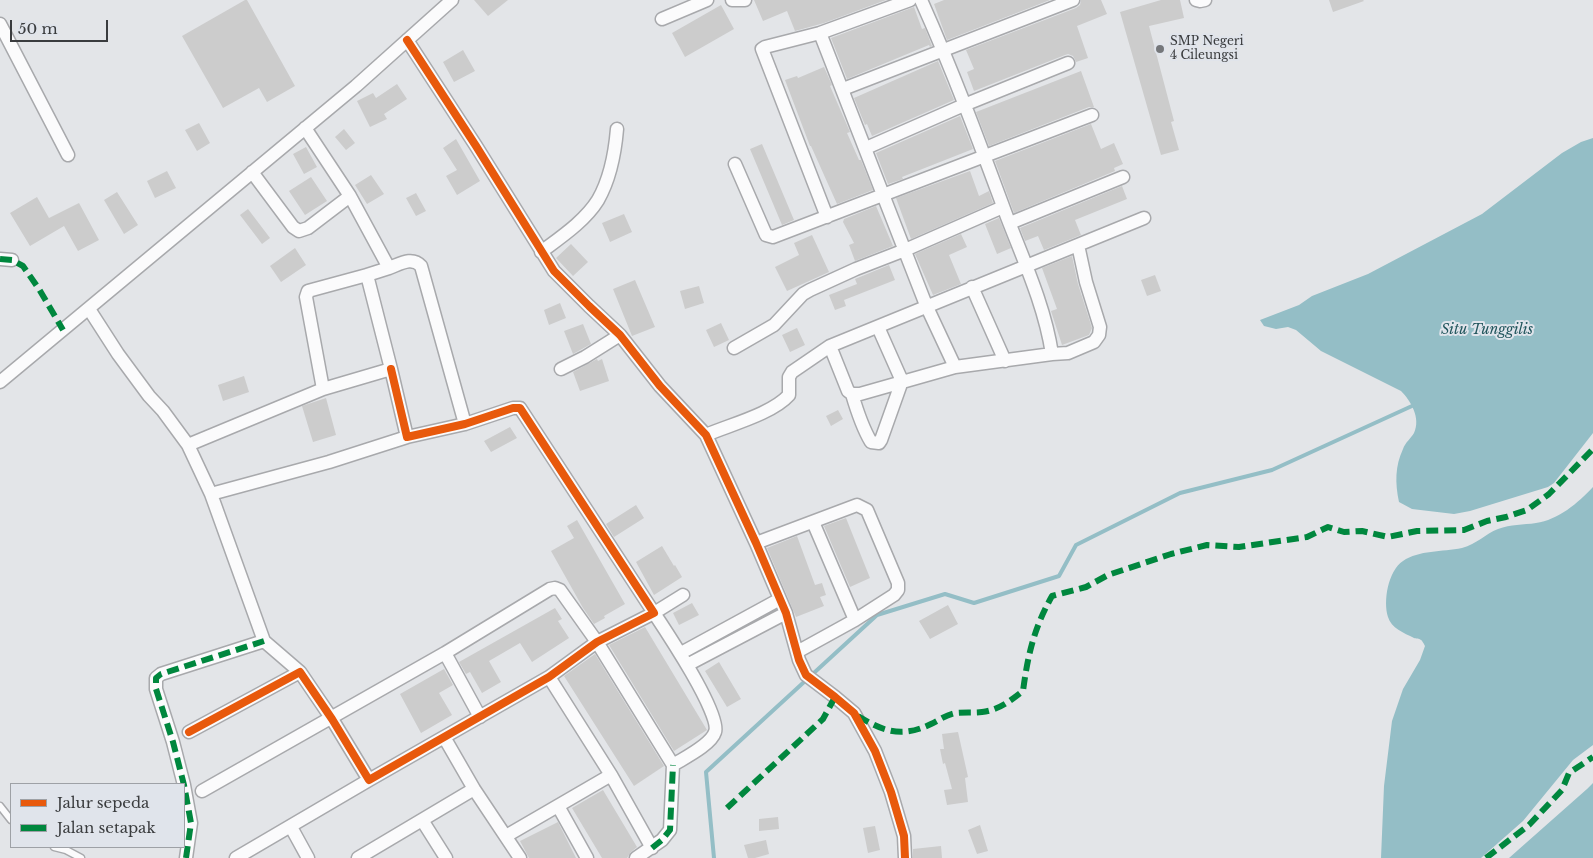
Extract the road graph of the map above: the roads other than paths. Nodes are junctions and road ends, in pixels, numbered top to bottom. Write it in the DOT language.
graph roads {
  1 [pos="452,0"];
  2 [pos="707,0"];
  3 [pos="732,0"];
  4 [pos="745,0"];
  5 [pos="910,0"];
  6 [pos="921,0"];
  7 [pos="1073,0"];
  8 [pos="1196,0"];
  9 [pos="1205,0"];
  10 [pos="662,19"];
  11 [pos="0,24"];
  12 [pos="820,33"];
  13 [pos="407,40"];
  14 [pos="943,50"];
  15 [pos="1068,63"];
  16 [pos="843,89"];
  17 [pos="964,105"];
  18 [pos="1092,115"];
  19 [pos="305,128"];
  20 [pos="617,129"];
  21 [pos="866,148"];
  22 [pos="68,155"];
  23 [pos="984,156"];
  24 [pos="735,164"];
  25 [pos="252,172"];
  26 [pos="1123,177"];
  27 [pos="884,195"];
  28 [pos="350,196"];
  29 [pos="1003,207"];
  30 [pos="827,217"];
  31 [pos="1144,218"];
  32 [pos="1010,224"];
  33 [pos="1078,245"];
  34 [pos="905,250"];
  35 [pos="542,252"];
  36 [pos="1026,266"];
  37 [pos="389,268"];
  38 [pos="367,275"];
  39 [pos="972,287"];
  40 [pos="926,305"];
  41 [pos="89,309"];
  42 [pos="878,327"];
  43 [pos="620,335"];
  44 [pos="830,346"];
  45 [pos="734,348"];
  46 [pos="1052,354"];
  47 [pos="1005,361"];
  48 [pos="955,367"];
  49 [pos="562,369"];
  50 [pos="391,370"];
  51 [pos="902,381"];
  52 [pos="0,382"];
  53 [pos="323,389"];
  54 [pos="852,394"];
  55 [pos="465,424"];
  56 [pos="706,435"];
  57 [pos="407,437"];
  58 [pos="188,445"];
  59 [pos="210,494"];
  60 [pos="813,522"];
  61 [pos="756,543"];
  62 [pos="683,595"];
  63 [pos="780,598"];
  64 [pos="654,613"];
  65 [pos="786,613"];
  66 [pos="855,620"];
  67 [pos="264,641"];
  68 [pos="596,642"];
  69 [pos="797,652"];
  70 [pos="445,653"];
  71 [pos="681,653"];
  72 [pos="687,664"];
  73 [pos="300,672"];
  74 [pos="549,677"];
  75 [pos="480,716"];
  76 [pos="332,719"];
  77 [pos="190,732"];
  78 [pos="444,737"];
  79 [pos="673,765"];
  80 [pos="611,775"];
  81 [pos="369,780"];
  82 [pos="183,783"];
  83 [pos="474,789"];
  84 [pos="185,791"];
  85 [pos="202,792"];
  86 [pos="0,806"];
  87 [pos="558,806"];
  88 [pos="10,817"];
  89 [pos="422,820"];
  90 [pos="291,827"];
  91 [pos="506,836"];
  92 [pos="58,848"];
  93 [pos="652,848"];
  94 [pos="374,854"];
  95 [pos="81,858"];
  96 [pos="186,858"];
  97 [pos="236,858"];
  98 [pos="308,858"];
  99 [pos="358,858"];
  100 [pos="446,858"];
  101 [pos="520,858"];
  102 [pos="587,858"];
  103 [pos="636,858"];
  104 [pos="905,858"];
  1 -- 13 [label="street"];
  2 -- 10 [label="street"];
  3 -- 4 [label="street"];
  5 -- 12 [label="street"];
  6 -- 14 [label="street"];
  7 -- 14 [label="street"];
  8 -- 9 [label="street"];
  11 -- 22 [label="street"];
  12 -- 16 [label="street"];
  12 -- 30 [label="street"];
  13 -- 19 [label="street"];
  13 -- 35 [label="street"];
  14 -- 16 [label="street"];
  14 -- 17 [label="street"];
  15 -- 17 [label="street"];
  16 -- 21 [label="street"];
  17 -- 21 [label="street"];
  17 -- 23 [label="street"];
  18 -- 23 [label="street"];
  19 -- 25 [label="street"];
  19 -- 28 [label="street"];
  20 -- 35 [label="street"];
  21 -- 27 [label="street"];
  23 -- 27 [label="street"];
  23 -- 29 [label="street"];
  24 -- 30 [label="street"];
  25 -- 28 [label="street"];
  25 -- 41 [label="street"];
  26 -- 32 [label="street"];
  27 -- 30 [label="street"];
  27 -- 34 [label="street"];
  28 -- 37 [label="street"];
  29 -- 32 [label="street"];
  29 -- 34 [label="street"];
  31 -- 33 [label="street"];
  32 -- 36 [label="street"];
  33 -- 36 [label="street"];
  33 -- 46 [label="street"];
  34 -- 40 [label="street"];
  34 -- 45 [label="street"];
  35 -- 43 [label="street"];
  36 -- 39 [label="street"];
  36 -- 46 [label="street"];
  37 -- 38 [label="street"];
  37 -- 55 [label="street"];
  38 -- 50 [label="street"];
  38 -- 53 [label="street"];
  39 -- 40 [label="street"];
  39 -- 47 [label="street"];
  40 -- 42 [label="street"];
  40 -- 48 [label="street"];
  41 -- 52 [label="street"];
  41 -- 58 [label="street"];
  42 -- 44 [label="street"];
  42 -- 51 [label="street"];
  43 -- 49 [label="street"];
  43 -- 56 [label="street"];
  44 -- 54 [label="street"];
  44 -- 56 [label="street"];
  46 -- 47 [label="street"];
  47 -- 48 [label="street"];
  48 -- 51 [label="street"];
  50 -- 53 [label="street"];
  50 -- 57 [label="street"];
  51 -- 54 [label="street"];
  51 -- 54 [label="street"];
  53 -- 58 [label="street"];
  55 -- 57 [label="street"];
  55 -- 64 [label="street"];
  56 -- 61 [label="street"];
  57 -- 59 [label="street"];
  58 -- 59 [label="street"];
  59 -- 67 [label="street"];
  60 -- 61 [label="street"];
  60 -- 66 [label="street"];
  60 -- 66 [label="street"];
  61 -- 63 [label="street"];
  62 -- 64 [label="street"];
  63 -- 65 [label="street"];
  63 -- 71 [label="street"];
  64 -- 68 [label="street"];
  64 -- 71 [label="street"];
  65 -- 69 [label="street"];
  65 -- 72 [label="street"];
  66 -- 69 [label="street"];
  67 -- 73 [label="street"];
  67 -- 82 [label="street"];
  68 -- 70 [label="street"];
  68 -- 74 [label="street"];
  68 -- 79 [label="street"];
  69 -- 104 [label="street"];
  70 -- 75 [label="street"];
  70 -- 76 [label="street"];
  71 -- 72 [label="street"];
  72 -- 79 [label="street"];
  73 -- 76 [label="street"];
  73 -- 77 [label="street"];
  74 -- 75 [label="street"];
  74 -- 80 [label="street"];
  75 -- 78 [label="street"];
  76 -- 81 [label="street"];
  76 -- 85 [label="street"];
  78 -- 81 [label="street"];
  78 -- 83 [label="street"];
  79 -- 93 [label="street"];
  80 -- 87 [label="street"];
  80 -- 93 [label="street"];
  81 -- 90 [label="street"];
  83 -- 89 [label="street"];
  83 -- 91 [label="street"];
  84 -- 96 [label="street"];
  86 -- 88 [label="lane"];
  87 -- 91 [label="street"];
  87 -- 102 [label="street"];
  89 -- 94 [label="street"];
  89 -- 100 [label="street"];
  90 -- 97 [label="street"];
  90 -- 98 [label="street"];
  91 -- 101 [label="street"];
  92 -- 95 [label="lane"];
  93 -- 103 [label="street"];
  94 -- 99 [label="street"];
}
